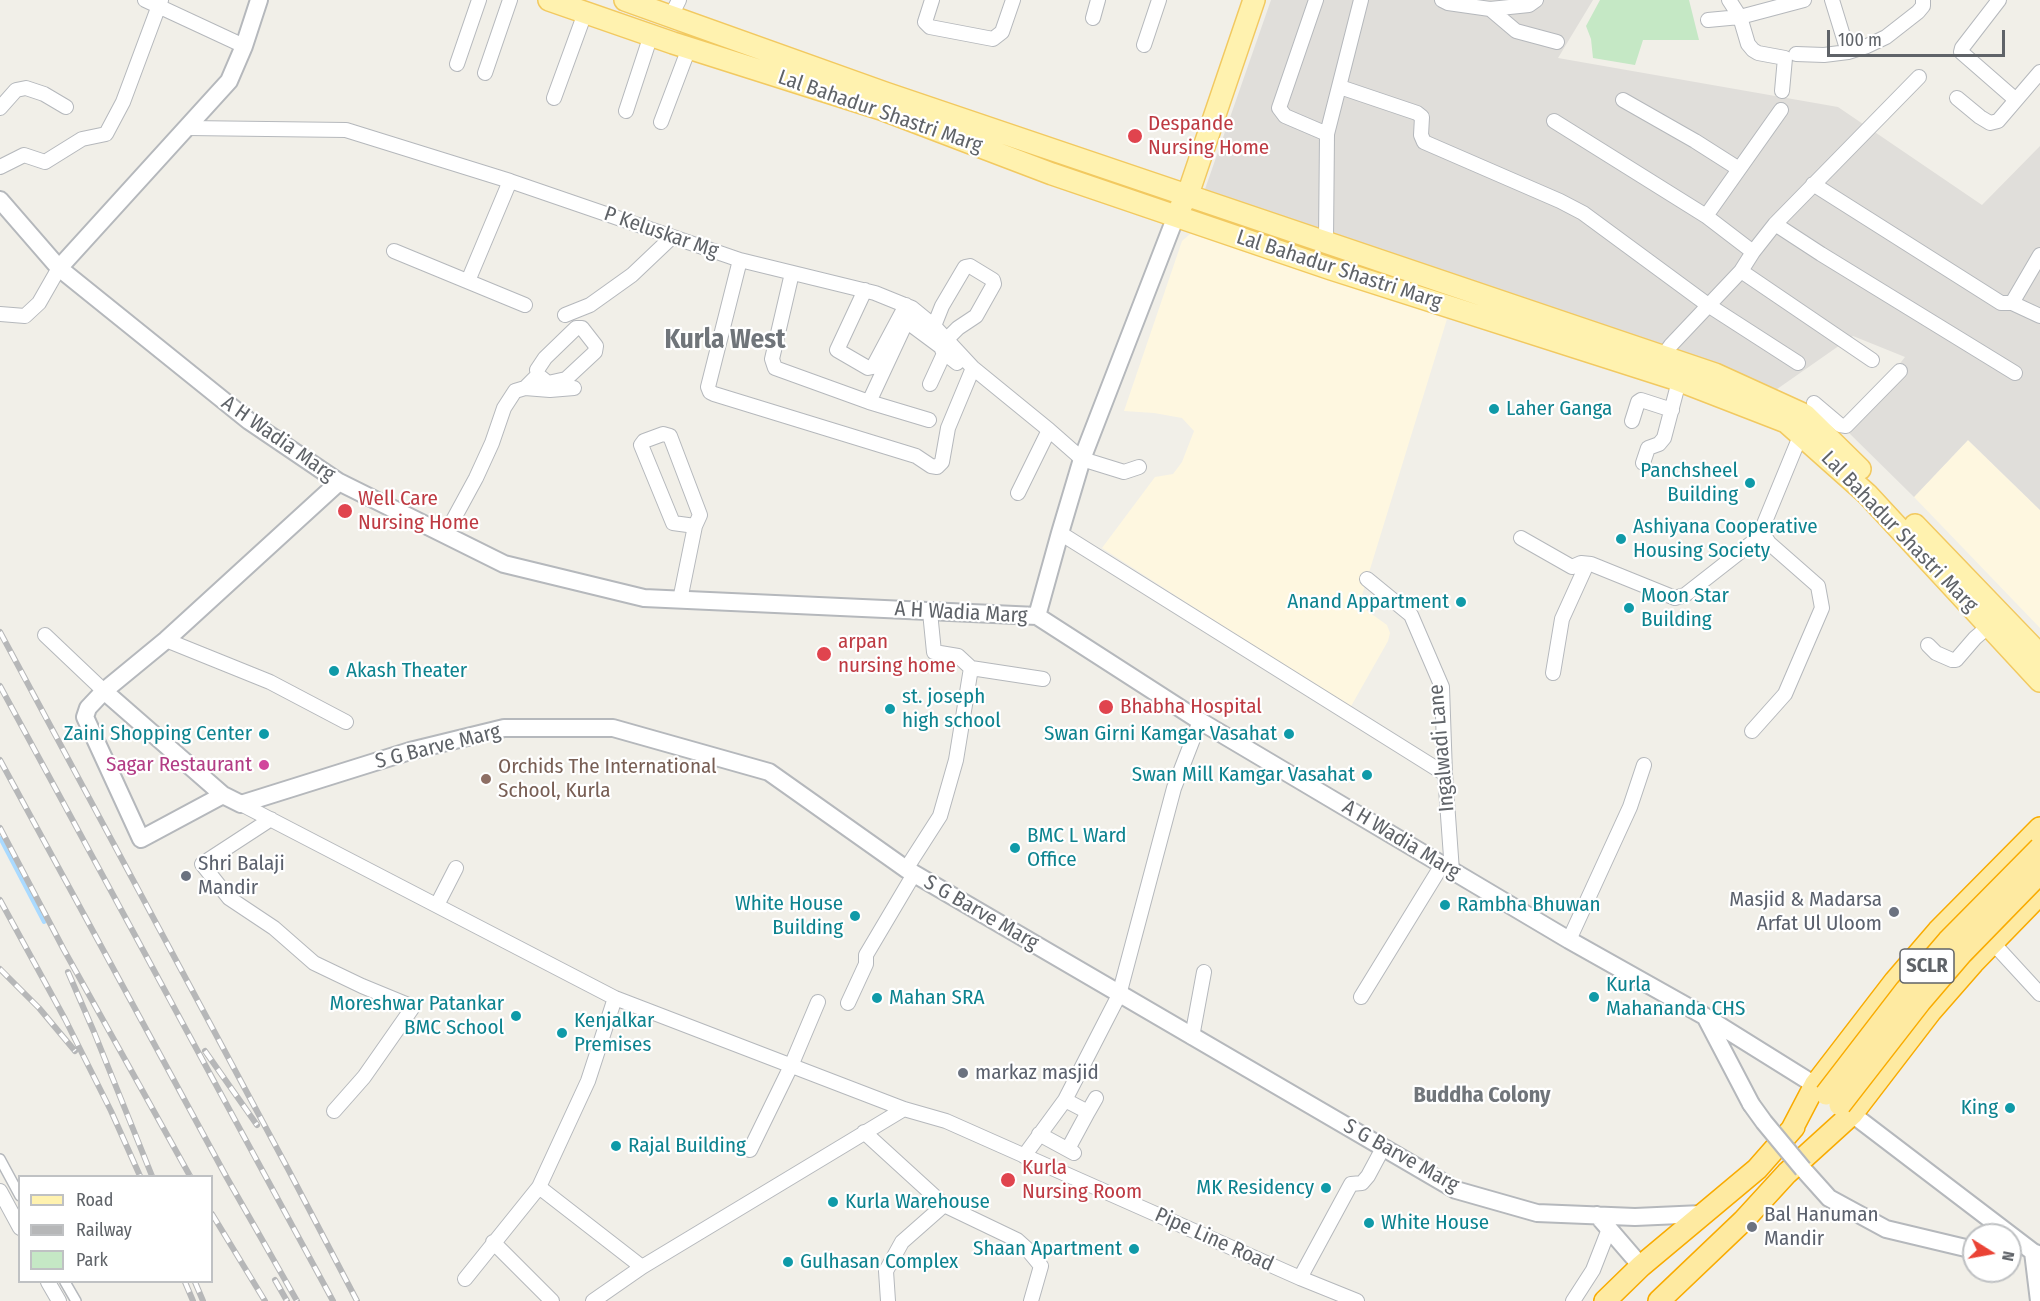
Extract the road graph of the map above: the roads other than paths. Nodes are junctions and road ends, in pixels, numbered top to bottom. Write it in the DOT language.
graph roads {
  1 [pos="145,0"];
  2 [pos="260,0"];
  3 [pos="479,0"];
  4 [pos="510,0"];
  5 [pos="549,0"];
  6 [pos="625,0"];
  7 [pos="932,0"];
  8 [pos="1013,0"];
  9 [pos="1098,0"];
  10 [pos="1158,0"];
  11 [pos="1254,0"];
  12 [pos="1316,0"];
  13 [pos="1361,0"];
  14 [pos="1536,0"];
  15 [pos="1729,0"];
  16 [pos="1804,0"];
  17 [pos="1832,0"];
  18 [pos="1923,0"];
  19 [pos="1999,0"];
  20 [pos="1452,1"];
  21 [pos="160,3"];
  22 [pos="1494,5"];
  23 [pos="676,11"];
  24 [pos="585,13"];
  25 [pos="1740,17"];
  26 [pos="1093,18"];
  27 [pos="1708,20"];
  28 [pos="651,35"];
  29 [pos="1557,42"];
  30 [pos="681,45"];
  31 [pos="1144,45"];
  32 [pos="244,46"];
  33 [pos="1848,52"];
  34 [pos="1796,54"];
  35 [pos="457,64"];
  36 [pos="485,72"];
  37 [pos="2040,72"];
  38 [pos="1919,77"];
  39 [pos="1340,87"];
  40 [pos="1782,91"];
  41 [pos="554,98"];
  42 [pos="1957,98"];
  43 [pos="1623,100"];
  44 [pos="2016,100"];
  45 [pos="883,101"];
  46 [pos="66,107"];
  47 [pos="0,108"];
  48 [pos="1781,110"];
  49 [pos="626,111"];
  50 [pos="1554,121"];
  51 [pos="661,122"];
  52 [pos="188,128"];
  53 [pos="1327,135"];
  54 [pos="1060,151"];
  55 [pos="0,167"];
  56 [pos="1738,169"];
  57 [pos="1052,174"];
  58 [pos="510,181"];
  59 [pos="1813,184"];
  60 [pos="1188,194"];
  61 [pos="0,200"];
  62 [pos="1176,216"];
  63 [pos="1706,216"];
  64 [pos="1775,224"];
  65 [pos="671,238"];
  66 [pos="1326,240"];
  67 [pos="394,251"];
  68 [pos="1754,252"];
  69 [pos="2040,255"];
  70 [pos="740,260"];
  71 [pos="58,268"];
  72 [pos="1741,271"];
  73 [pos="792,273"];
  74 [pos="468,280"];
  75 [pos="862,289"];
  76 [pos="2012,303"];
  77 [pos="525,305"];
  78 [pos="1708,305"];
  79 [pos="908,311"];
  80 [pos="0,314"];
  81 [pos="565,315"];
  82 [pos="2040,316"];
  83 [pos="934,326"];
  84 [pos="947,345"];
  85 [pos="832,346"];
  86 [pos="1663,356"];
  87 [pos="1872,360"];
  88 [pos="957,363"];
  89 [pos="1798,363"];
  90 [pos="973,368"];
  91 [pos="1900,371"];
  92 [pos="2014,373"];
  93 [pos="538,375"];
  94 [pos="1679,381"];
  95 [pos="930,384"];
  96 [pos="525,388"];
  97 [pos="574,388"];
  98 [pos="869,402"];
  99 [pos="1814,403"];
  100 [pos="1672,410"];
  101 [pos="929,420"];
  102 [pos="1632,421"];
  103 [pos="1816,426"];
  104 [pos="1049,430"];
  105 [pos="1082,459"];
  106 [pos="1643,463"];
  107 [pos="1139,467"];
  108 [pos="339,482"];
  109 [pos="1018,493"];
  110 [pos="695,526"];
  111 [pos="1059,533"];
  112 [pos="1763,534"];
  113 [pos="445,535"];
  114 [pos="1521,538"];
  115 [pos="1587,564"];
  116 [pos="1368,579"];
  117 [pos="680,600"];
  118 [pos="1980,605"];
  119 [pos="930,612"];
  120 [pos="1037,616"];
  121 [pos="1989,626"];
  122 [pos="45,635"];
  123 [pos="166,640"];
  124 [pos="1928,645"];
  125 [pos="2040,655"];
  126 [pos="971,668"];
  127 [pos="1553,673"];
  128 [pos="1043,679"];
  129 [pos="2040,681"];
  130 [pos="104,691"];
  131 [pos="1200,721"];
  132 [pos="346,722"];
  133 [pos="1752,731"];
  134 [pos="1644,765"];
  135 [pos="1445,774"];
  136 [pos="223,795"];
  137 [pos="241,804"];
  138 [pos="271,819"];
  139 [pos="2040,828"];
  140 [pos="2040,848"];
  141 [pos="456,868"];
  142 [pos="1447,868"];
  143 [pos="1998,870"];
  144 [pos="910,872"];
  145 [pos="2040,873"];
  146 [pos="2037,899"];
  147 [pos="437,905"];
  148 [pos="1569,940"];
  149 [pos="1993,943"];
  150 [pos="1204,972"];
  151 [pos="2040,994"];
  152 [pos="1119,995"];
  153 [pos="1361,997"];
  154 [pos="615,998"];
  155 [pos="819,1002"];
  156 [pos="848,1004"];
  157 [pos="1706,1017"];
  158 [pos="1192,1036"];
  159 [pos="791,1066"];
  160 [pos="1096,1098"];
  161 [pos="1833,1099"];
  162 [pos="1065,1100"];
  163 [pos="904,1109"];
  164 [pos="334,1111"];
  165 [pos="1088,1112"];
  166 [pos="864,1132"];
  167 [pos="1039,1134"];
  168 [pos="1383,1148"];
  169 [pos="750,1150"];
  170 [pos="1024,1156"];
  171 [pos="0,1159"];
  172 [pos="538,1186"];
  173 [pos="0,1191"];
  174 [pos="18,1192"];
  175 [pos="944,1205"];
  176 [pos="1702,1214"];
  177 [pos="1597,1215"];
  178 [pos="18,1224"];
  179 [pos="1609,1229"];
  180 [pos="493,1242"];
  181 [pos="1962,1247"];
  182 [pos="2036,1253"];
  183 [pos="1641,1266"];
  184 [pos="642,1267"];
  185 [pos="1300,1278"];
  186 [pos="465,1279"];
  187 [pos="49,1283"];
  188 [pos="66,1283"];
  189 [pos="56,1300"];
  190 [pos="76,1301"];
  191 [pos="552,1301"];
  192 [pos="593,1301"];
  193 [pos="888,1301"];
  194 [pos="1031,1301"];
  195 [pos="1357,1301"];
  196 [pos="1573,1301"];
  197 [pos="1605,1301"];
  198 [pos="1659,1301"];
  199 [pos="2039,1301"];
  1 -- 21 [label="street"];
  2 -- 32 [label="street"];
  3 -- 35 [label="street"];
  4 -- 36 [label="street"];
  5 -- 24 [label="main road, Lal Bahadur Shastri Marg"];
  6 -- 23 [label="main road, Lal Bahadur Shastri Marg"];
  7 -- 8 [label="street"];
  9 -- 26 [label="street"];
  10 -- 31 [label="street"];
  11 -- 60 [label="main road"];
  12 -- 53 [label="street"];
  13 -- 39 [label="street"];
  14 -- 22 [label="street"];
  15 -- 25 [label="street"];
  16 -- 25 [label="street"];
  17 -- 33 [label="street"];
  18 -- 33 [label="street"];
  19 -- 44 [label="street"];
  20 -- 22 [label="street"];
  21 -- 32 [label="street"];
  21 -- 55 [label="street"];
  22 -- 29 [label="street"];
  23 -- 30 [label="main road"];
  23 -- 45 [label="main road, Lal Bahadur Shastri Marg"];
  24 -- 28 [label="main road, Lal Bahadur Shastri Marg"];
  24 -- 41 [label="street"];
  25 -- 27 [label="street"];
  25 -- 40 [label="street"];
  28 -- 30 [label="main road, Lal Bahadur Shastri Marg"];
  28 -- 49 [label="street"];
  30 -- 45 [label="main road, Lal Bahadur Shastri Marg"];
  30 -- 51 [label="street"];
  32 -- 52 [label="street"];
  33 -- 34 [label="street"];
  37 -- 44 [label="street"];
  38 -- 59 [label="street"];
  39 -- 53 [label="street"];
  39 -- 78 [label="street"];
  42 -- 44 [label="street"];
  43 -- 56 [label="street"];
  45 -- 54 [label="main road, Lal Bahadur Shastri Marg"];
  45 -- 57 [label="main road, Lal Bahadur Shastri Marg"];
  46 -- 47 [label="street"];
  48 -- 56 [label="street"];
  50 -- 63 [label="street"];
  52 -- 58 [label="street, P Keluskar Mg"];
  52 -- 71 [label="street"];
  53 -- 66 [label="street"];
  54 -- 57 [label="main road"];
  54 -- 60 [label="main road, Lal Bahadur Shastri Marg"];
  56 -- 63 [label="street"];
  57 -- 62 [label="main road, Lal Bahadur Shastri Marg"];
  58 -- 65 [label="street, P Keluskar Mg"];
  58 -- 74 [label="street"];
  59 -- 64 [label="street"];
  59 -- 76 [label="street"];
  60 -- 62 [label="main road"];
  60 -- 66 [label="main road, Lal Bahadur Shastri Marg"];
  61 -- 71 [label="street, A H Wadia Marg"];
  62 -- 94 [label="main road, Lal Bahadur Shastri Marg"];
  62 -- 105 [label="street"];
  63 -- 68 [label="street"];
  64 -- 68 [label="street"];
  64 -- 92 [label="street"];
  65 -- 70 [label="street, P Keluskar Mg"];
  65 -- 81 [label="street"];
  66 -- 86 [label="main road, Lal Bahadur Shastri Marg"];
  67 -- 74 [label="street"];
  68 -- 72 [label="street"];
  69 -- 76 [label="street"];
  70 -- 73 [label="street, P Keluskar Mg"];
  70 -- 90 [label="street"];
  71 -- 80 [label="street"];
  71 -- 108 [label="street, A H Wadia Marg"];
  72 -- 78 [label="street"];
  72 -- 87 [label="street"];
  73 -- 75 [label="street, P Keluskar Mg"];
  73 -- 98 [label="street"];
  74 -- 77 [label="street"];
  75 -- 79 [label="street, P Keluskar Mg"];
  75 -- 79 [label="street"];
  75 -- 85 [label="street"];
  76 -- 82 [label="street"];
  78 -- 86 [label="street"];
  78 -- 89 [label="street"];
  79 -- 83 [label="street, P Keluskar Mg"];
  79 -- 84 [label="street"];
  79 -- 98 [label="street"];
  83 -- 84 [label="street, P Keluskar Mg"];
  83 -- 84 [label="street"];
  84 -- 88 [label="street"];
  84 -- 90 [label="street, P Keluskar Mg"];
  84 -- 95 [label="street"];
  86 -- 103 [label="main road, Lal Bahadur Shastri Marg"];
  90 -- 104 [label="street, P Keluskar Mg"];
  91 -- 103 [label="street"];
  93 -- 96 [label="street"];
  94 -- 100 [label="street"];
  94 -- 103 [label="main road, Lal Bahadur Shastri Marg"];
  96 -- 97 [label="street"];
  96 -- 113 [label="street"];
  98 -- 101 [label="street"];
  99 -- 103 [label="street"];
  100 -- 102 [label="street"];
  100 -- 106 [label="street"];
  103 -- 112 [label="street"];
  103 -- 118 [label="main road, Lal Bahadur Shastri Marg"];
  104 -- 105 [label="street, P Keluskar Mg"];
  104 -- 109 [label="street"];
  105 -- 107 [label="street"];
  105 -- 111 [label="street"];
  108 -- 113 [label="street, A H Wadia Marg"];
  108 -- 123 [label="street"];
  110 -- 110 [label="street"];
  110 -- 117 [label="street"];
  111 -- 120 [label="street"];
  111 -- 135 [label="street"];
  112 -- 115 [label="street"];
  112 -- 133 [label="street"];
  113 -- 117 [label="street, A H Wadia Marg"];
  114 -- 115 [label="street"];
  115 -- 127 [label="street"];
  116 -- 135 [label="street, Ingalwadi Lane"];
  117 -- 119 [label="street, A H Wadia Marg"];
  118 -- 121 [label="main road, Lal Bahadur Shastri Marg"];
  118 -- 125 [label="main road, Lal Bahadur Shastri Marg"];
  119 -- 120 [label="street, A H Wadia Marg"];
  119 -- 126 [label="street"];
  120 -- 131 [label="street, A H Wadia Marg"];
  121 -- 124 [label="street"];
  121 -- 129 [label="main road, Lal Bahadur Shastri Marg"];
  122 -- 130 [label="street"];
  123 -- 130 [label="street"];
  123 -- 132 [label="street"];
  126 -- 128 [label="street"];
  126 -- 144 [label="street"];
  130 -- 136 [label="street"];
  130 -- 136 [label="street"];
  131 -- 142 [label="street, A H Wadia Marg"];
  131 -- 152 [label="street"];
  134 -- 148 [label="street"];
  135 -- 142 [label="street, Ingalwadi Lane"];
  136 -- 137 [label="street"];
  137 -- 138 [label="street, Pipe Line Road"];
  137 -- 144 [label="street, S G Barve Marg"];
  138 -- 147 [label="street, Pipe Line Road"];
  138 -- 164 [label="street"];
  139 -- 143 [label="highway"];
  140 -- 161 [label="highway, SCLR, bridge"];
  141 -- 147 [label="street"];
  142 -- 148 [label="street, A H Wadia Marg"];
  142 -- 153 [label="street"];
  143 -- 146 [label="highway"];
  143 -- 161 [label="highway"];
  144 -- 152 [label="street, S G Barve Marg"];
  144 -- 156 [label="street"];
  145 -- 161 [label="highway, SCLR, bridge"];
  146 -- 149 [label="highway"];
  147 -- 154 [label="street, Pipe Line Road"];
  148 -- 157 [label="street, A H Wadia Marg"];
  149 -- 151 [label="street"];
  149 -- 161 [label="highway"];
  150 -- 158 [label="street"];
  152 -- 158 [label="street, S G Barve Marg"];
  152 -- 162 [label="street"];
  154 -- 159 [label="street, Pipe Line Road"];
  154 -- 172 [label="street"];
  155 -- 159 [label="street"];
  157 -- 161 [label="street, A H Wadia Marg"];
  157 -- 181 [label="street, bridge"];
  158 -- 168 [label="street, S G Barve Marg"];
  159 -- 163 [label="street, Pipe Line Road"];
  159 -- 169 [label="street"];
  160 -- 165 [label="street"];
  161 -- 176 [label="highway, SCLR"];
  161 -- 182 [label="street, A H Wadia Marg"];
  161 -- 198 [label="highway, SCLR"];
  162 -- 165 [label="street"];
  162 -- 167 [label="street"];
  163 -- 166 [label="street"];
  163 -- 170 [label="street, Pipe Line Road"];
  165 -- 167 [label="street"];
  166 -- 175 [label="street"];
  166 -- 184 [label="street"];
  167 -- 170 [label="street"];
  168 -- 177 [label="street, S G Barve Marg"];
  168 -- 185 [label="street"];
  170 -- 185 [label="street, Pipe Line Road"];
  171 -- 174 [label="street"];
  172 -- 180 [label="street"];
  172 -- 184 [label="street"];
  173 -- 178 [label="street"];
  175 -- 193 [label="street"];
  175 -- 194 [label="street"];
  176 -- 177 [label="street, S G Barve Marg"];
  176 -- 183 [label="highway, SCLR"];
  177 -- 179 [label="street"];
  179 -- 183 [label="street"];
  179 -- 196 [label="street"];
  180 -- 186 [label="street"];
  180 -- 191 [label="street"];
  182 -- 199 [label="street"];
  183 -- 197 [label="highway, SCLR"];
  184 -- 192 [label="street"];
  185 -- 195 [label="street, Pipe Line Road"];
  187 -- 189 [label="street"];
  188 -- 190 [label="street"];
}
